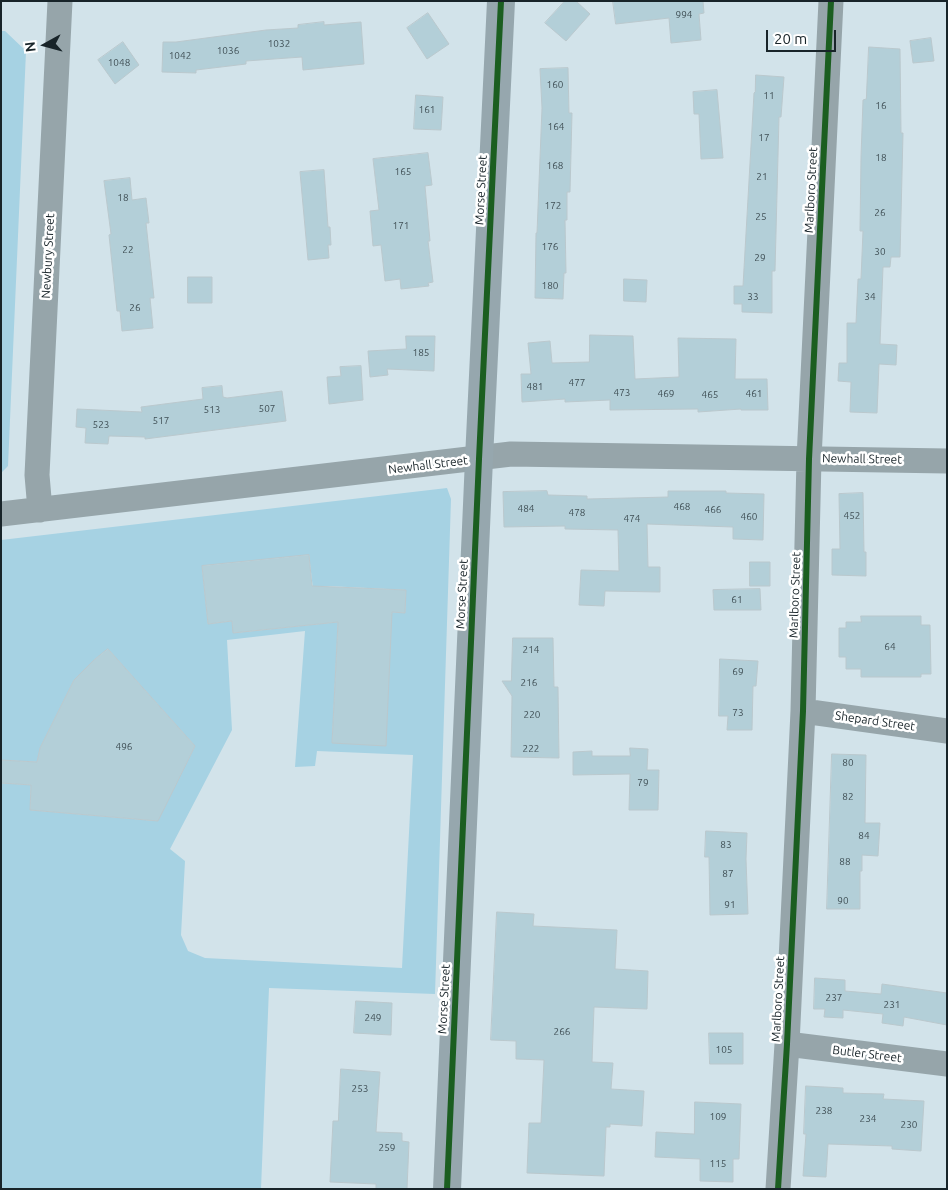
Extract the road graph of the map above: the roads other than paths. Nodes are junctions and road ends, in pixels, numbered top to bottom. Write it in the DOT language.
graph roads {
  1 [pos="60,1"];
  2 [pos="501,1"];
  3 [pos="831,1"];
  4 [pos="479,459"];
  5 [pos="810,459"];
  6 [pos="947,460"];
  7 [pos="40,510"];
  8 [pos="1,514"];
  9 [pos="803,710"];
  10 [pos="947,731"];
  11 [pos="787,1044"];
  12 [pos="947,1064"];
  13 [pos="447,1189"];
  14 [pos="778,1189"];
  1 -- 7 [label="street, Newbury Street"];
  2 -- 4 [label="main road, Morse Street"];
  3 -- 5 [label="street, Marlboro Street"];
  4 -- 5 [label="street, Newhall Street"];
  4 -- 7 [label="street, Newhall Street"];
  4 -- 13 [label="main road, Morse Street"];
  5 -- 6 [label="street, Newhall Street"];
  5 -- 9 [label="street, Marlboro Street"];
  7 -- 8 [label="street, Newhall Street"];
  9 -- 10 [label="street, Shepard Street"];
  9 -- 11 [label="street, Marlboro Street"];
  11 -- 12 [label="street, Butler Street"];
  11 -- 14 [label="street, Marlboro Street"];
}
